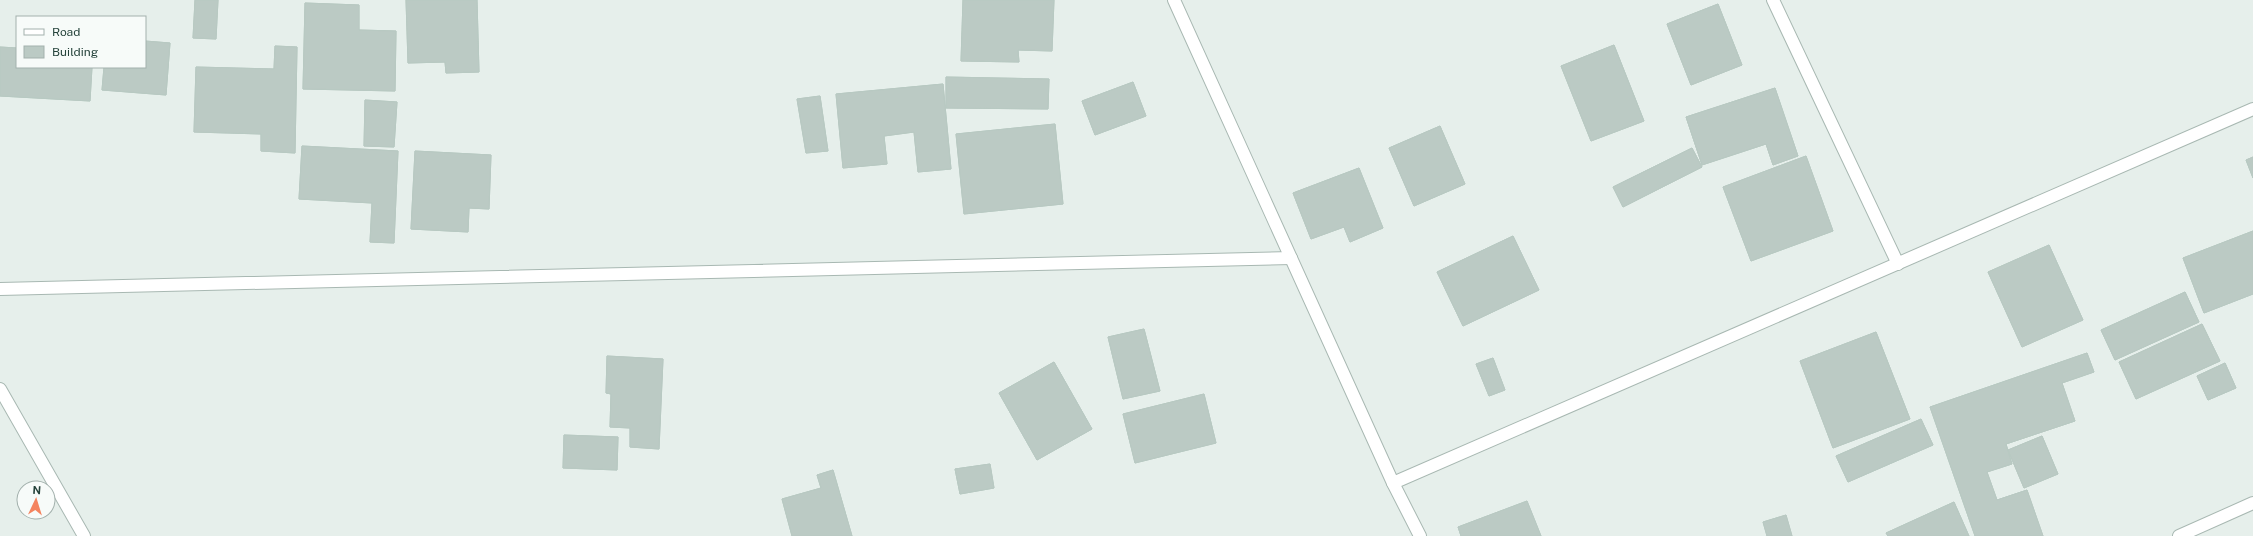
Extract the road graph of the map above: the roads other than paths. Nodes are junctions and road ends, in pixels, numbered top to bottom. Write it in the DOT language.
graph roads {
  1 [pos="1174,0"];
  2 [pos="1773,0"];
  3 [pos="2253,110"];
  4 [pos="1291,258"];
  5 [pos="1898,264"];
  6 [pos="0,289"];
  7 [pos="0,389"];
  8 [pos="1393,483"];
  9 [pos="2253,503"];
  10 [pos="84,536"];
  11 [pos="1420,536"];
  12 [pos="2179,536"];
  1 -- 4 [label="street"];
  2 -- 5 [label="street"];
  3 -- 5 [label="street"];
  4 -- 6 [label="street"];
  4 -- 8 [label="street"];
  5 -- 8 [label="street"];
  7 -- 10 [label="street"];
  8 -- 11 [label="street"];
  9 -- 12 [label="street"];
}
